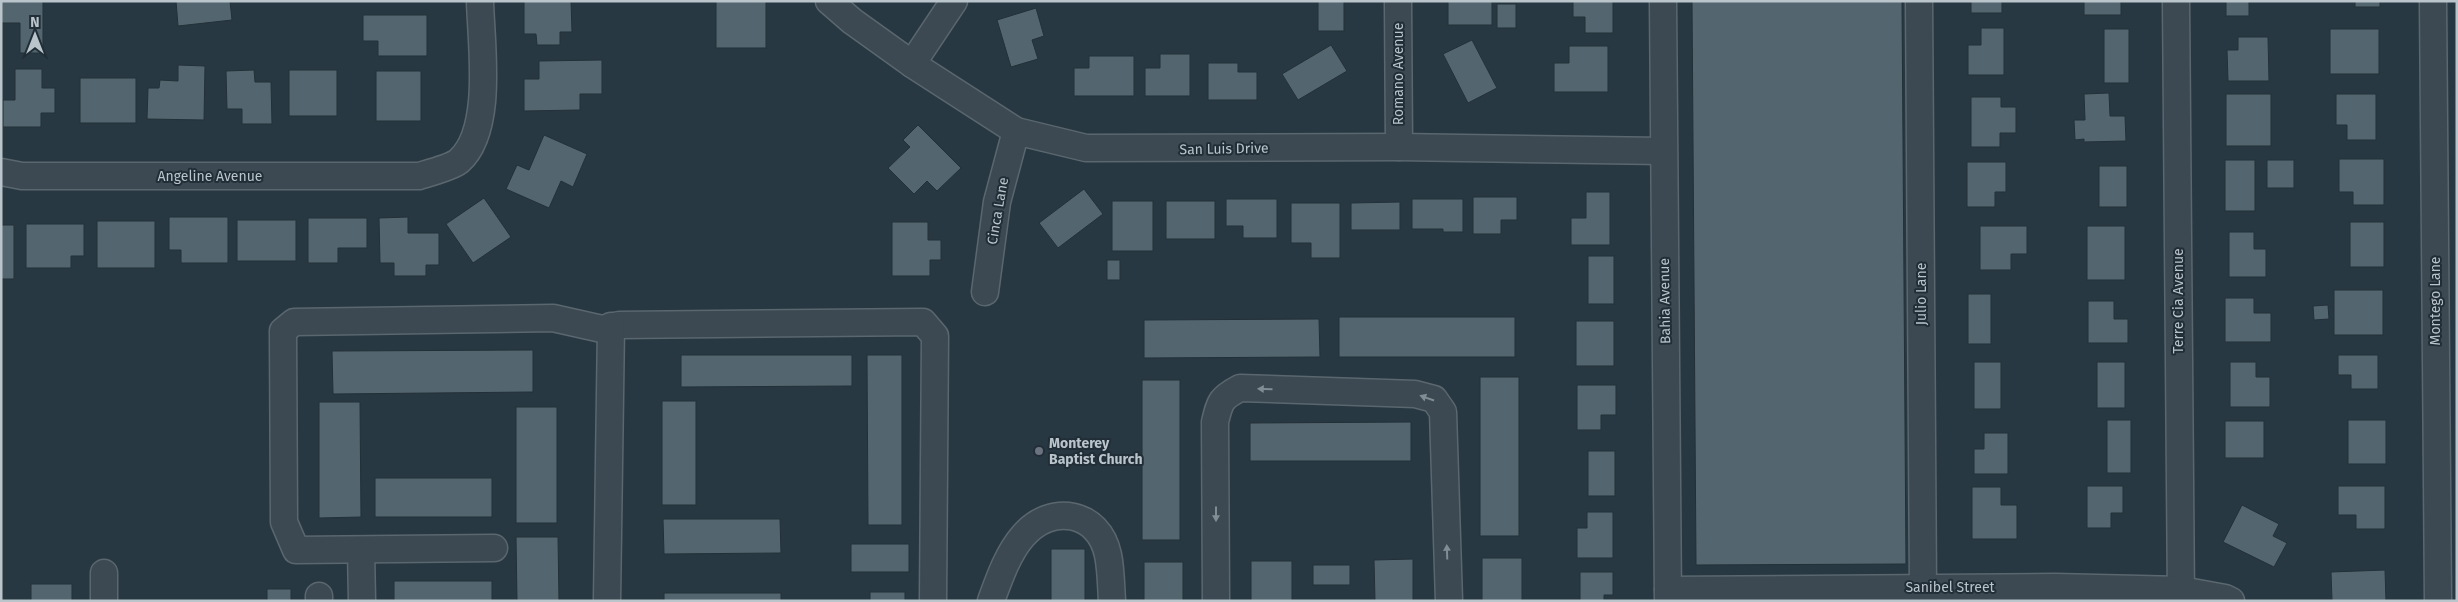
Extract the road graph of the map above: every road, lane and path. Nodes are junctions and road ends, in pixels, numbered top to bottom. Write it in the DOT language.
graph roads {
  1 [pos="480,1"];
  2 [pos="828,1"];
  3 [pos="954,1"];
  4 [pos="1398,1"];
  5 [pos="1662,1"];
  6 [pos="1919,1"];
  7 [pos="2176,1"];
  8 [pos="2433,1"];
  9 [pos="912,64"];
  10 [pos="1016,131"];
  11 [pos="1399,147"];
  12 [pos="1663,151"];
  13 [pos="1,172"];
  14 [pos="986,292"];
  15 [pos="611,326"];
  16 [pos="494,548"];
  17 [pos="361,550"];
  18 [pos="104,573"];
  19 [pos="1923,588"];
  20 [pos="1668,595"];
  21 [pos="2181,595"];
  22 [pos="104,601"];
  23 [pos="362,601"];
  24 [pos="608,601"];
  25 [pos="933,601"];
  26 [pos="991,601"];
  27 [pos="1112,601"];
  28 [pos="1216,601"];
  29 [pos="1449,601"];
  30 [pos="2231,601"];
  31 [pos="2438,601"];
  1 -- 13 [label="street, Angeline Avenue"];
  2 -- 9 [label="street, San Luis Drive"];
  3 -- 9 [label="street"];
  4 -- 11 [label="street, Romano Avenue"];
  5 -- 12 [label="street, Bahia Avenue"];
  6 -- 19 [label="street, Julio Lane"];
  7 -- 21 [label="street, Terre Cia Avenue"];
  8 -- 31 [label="street, Montego Lane"];
  9 -- 10 [label="street, San Luis Drive"];
  10 -- 11 [label="street, San Luis Drive"];
  10 -- 14 [label="street, Cinca Lane"];
  11 -- 12 [label="street, San Luis Drive"];
  12 -- 20 [label="street, Bahia Avenue"];
  15 -- 17 [label="street"];
  15 -- 24 [label="street"];
  15 -- 25 [label="street"];
  16 -- 17 [label="street"];
  17 -- 23 [label="street"];
  18 -- 22 [label="street"];
  19 -- 20 [label="street, Sanibel Street"];
  19 -- 21 [label="street, Sanibel Street"];
  21 -- 30 [label="street, Sanibel Street"];
  26 -- 27 [label="street"];
  29 -- 28 [label="street, one-way"];
}
